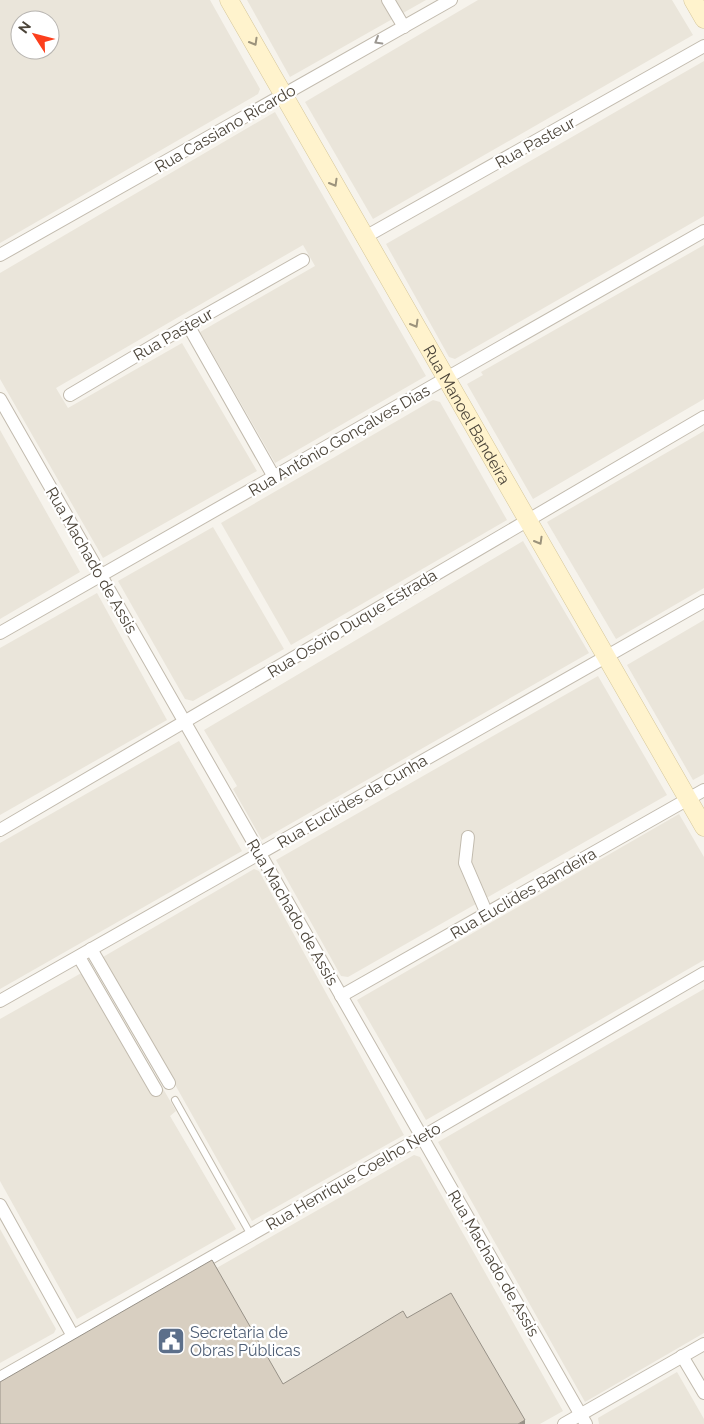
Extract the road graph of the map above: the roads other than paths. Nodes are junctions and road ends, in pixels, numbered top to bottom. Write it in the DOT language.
graph roads {
  1 [pos="229,0"];
  2 [pos="388,0"];
  3 [pos="451,0"];
  4 [pos="693,0"];
  5 [pos="704,19"];
  6 [pos="404,27"];
  7 [pos="704,46"];
  8 [pos="284,95"];
  9 [pos="704,231"];
  10 [pos="365,237"];
  11 [pos="0,255"];
  12 [pos="303,260"];
  13 [pos="188,325"];
  14 [pos="446,378"];
  15 [pos="70,395"];
  16 [pos="0,399"];
  17 [pos="704,417"];
  18 [pos="274,477"];
  19 [pos="527,519"];
  20 [pos="101,576"];
  21 [pos="704,600"];
  22 [pos="0,633"];
  23 [pos="607,656"];
  24 [pos="185,722"];
  25 [pos="704,790"];
  26 [pos="688,800"];
  27 [pos="704,827"];
  28 [pos="0,830"];
  29 [pos="468,837"];
  30 [pos="260,853"];
  31 [pos="486,914"];
  32 [pos="91,950"];
  33 [pos="79,956"];
  34 [pos="704,973"];
  35 [pos="341,996"];
  36 [pos="0,1001"];
  37 [pos="168,1084"];
  38 [pos="156,1090"];
  39 [pos="175,1100"];
  40 [pos="422,1137"];
  41 [pos="0,1205"];
  42 [pos="251,1235"];
  43 [pos="73,1336"];
  44 [pos="704,1344"];
  45 [pos="682,1356"];
  46 [pos="0,1378"];
  47 [pos="704,1393"];
  48 [pos="584,1419"];
  49 [pos="564,1424"];
  1 -- 8 [label="street, Rua Manoel Bandeira, one-way"];
  2 -- 6 [label="street"];
  3 -- 6 [label="street, Rua Cassiano Ricardo"];
  4 -- 5 [label="street"];
  6 -- 8 [label="street, Rua Cassiano Ricardo, one-way"];
  7 -- 10 [label="street, Rua Pasteur"];
  8 -- 10 [label="street, Rua Manoel Bandeira, one-way"];
  8 -- 11 [label="street, Rua Cassiano Ricardo"];
  9 -- 14 [label="street, Rua Antônio Gonçalves Dias"];
  10 -- 14 [label="street, Rua Manoel Bandeira, one-way"];
  12 -- 13 [label="street, Rua Pasteur"];
  13 -- 15 [label="street, Rua Pasteur"];
  13 -- 18 [label="street"];
  14 -- 18 [label="street, Rua Antônio Gonçalves Dias"];
  14 -- 19 [label="street, Rua Manoel Bandeira"];
  16 -- 20 [label="street, Rua Machado de Assis"];
  17 -- 19 [label="street, Rua Osório Duque Estrada"];
  18 -- 20 [label="street, Rua Antônio Gonçalves Dias"];
  19 -- 23 [label="street, Rua Manoel Bandeira, one-way"];
  19 -- 24 [label="street, Rua Osório Duque Estrada"];
  20 -- 22 [label="street, Rua Antônio Gonçalves Dias"];
  20 -- 24 [label="street, Rua Machado de Assis"];
  21 -- 23 [label="street, Rua Euclides da Cunha"];
  23 -- 26 [label="street, Rua Manoel Bandeira"];
  23 -- 30 [label="street, Rua Euclides da Cunha"];
  24 -- 28 [label="street, Rua Osório Duque Estrada"];
  24 -- 30 [label="street, Rua Machado de Assis"];
  25 -- 26 [label="street, Rua Euclides Bandeira"];
  26 -- 27 [label="street, Rua Manoel Bandeira"];
  26 -- 31 [label="street, Rua Euclides Bandeira"];
  29 -- 31 [label="street"];
  30 -- 32 [label="street, Rua Euclides da Cunha"];
  30 -- 35 [label="street, Rua Machado de Assis"];
  31 -- 35 [label="street, Rua Euclides Bandeira"];
  32 -- 33 [label="street, Rua Euclides da Cunha"];
  32 -- 37 [label="street"];
  33 -- 36 [label="street, Rua Euclides da Cunha"];
  33 -- 38 [label="street"];
  34 -- 40 [label="street, Rua Henrique Coelho Neto"];
  35 -- 40 [label="street, Rua Machado de Assis"];
  39 -- 42 [label="lane"];
  40 -- 42 [label="street, Rua Henrique Coelho Neto"];
  40 -- 48 [label="street, Rua Machado de Assis"];
  41 -- 43 [label="street"];
  42 -- 43 [label="street, Rua Henrique Coelho Neto"];
  43 -- 46 [label="street, Rua Henrique Coelho Neto"];
  44 -- 45 [label="street"];
  45 -- 47 [label="street"];
  45 -- 48 [label="street"];
  48 -- 49 [label="street"];
}
